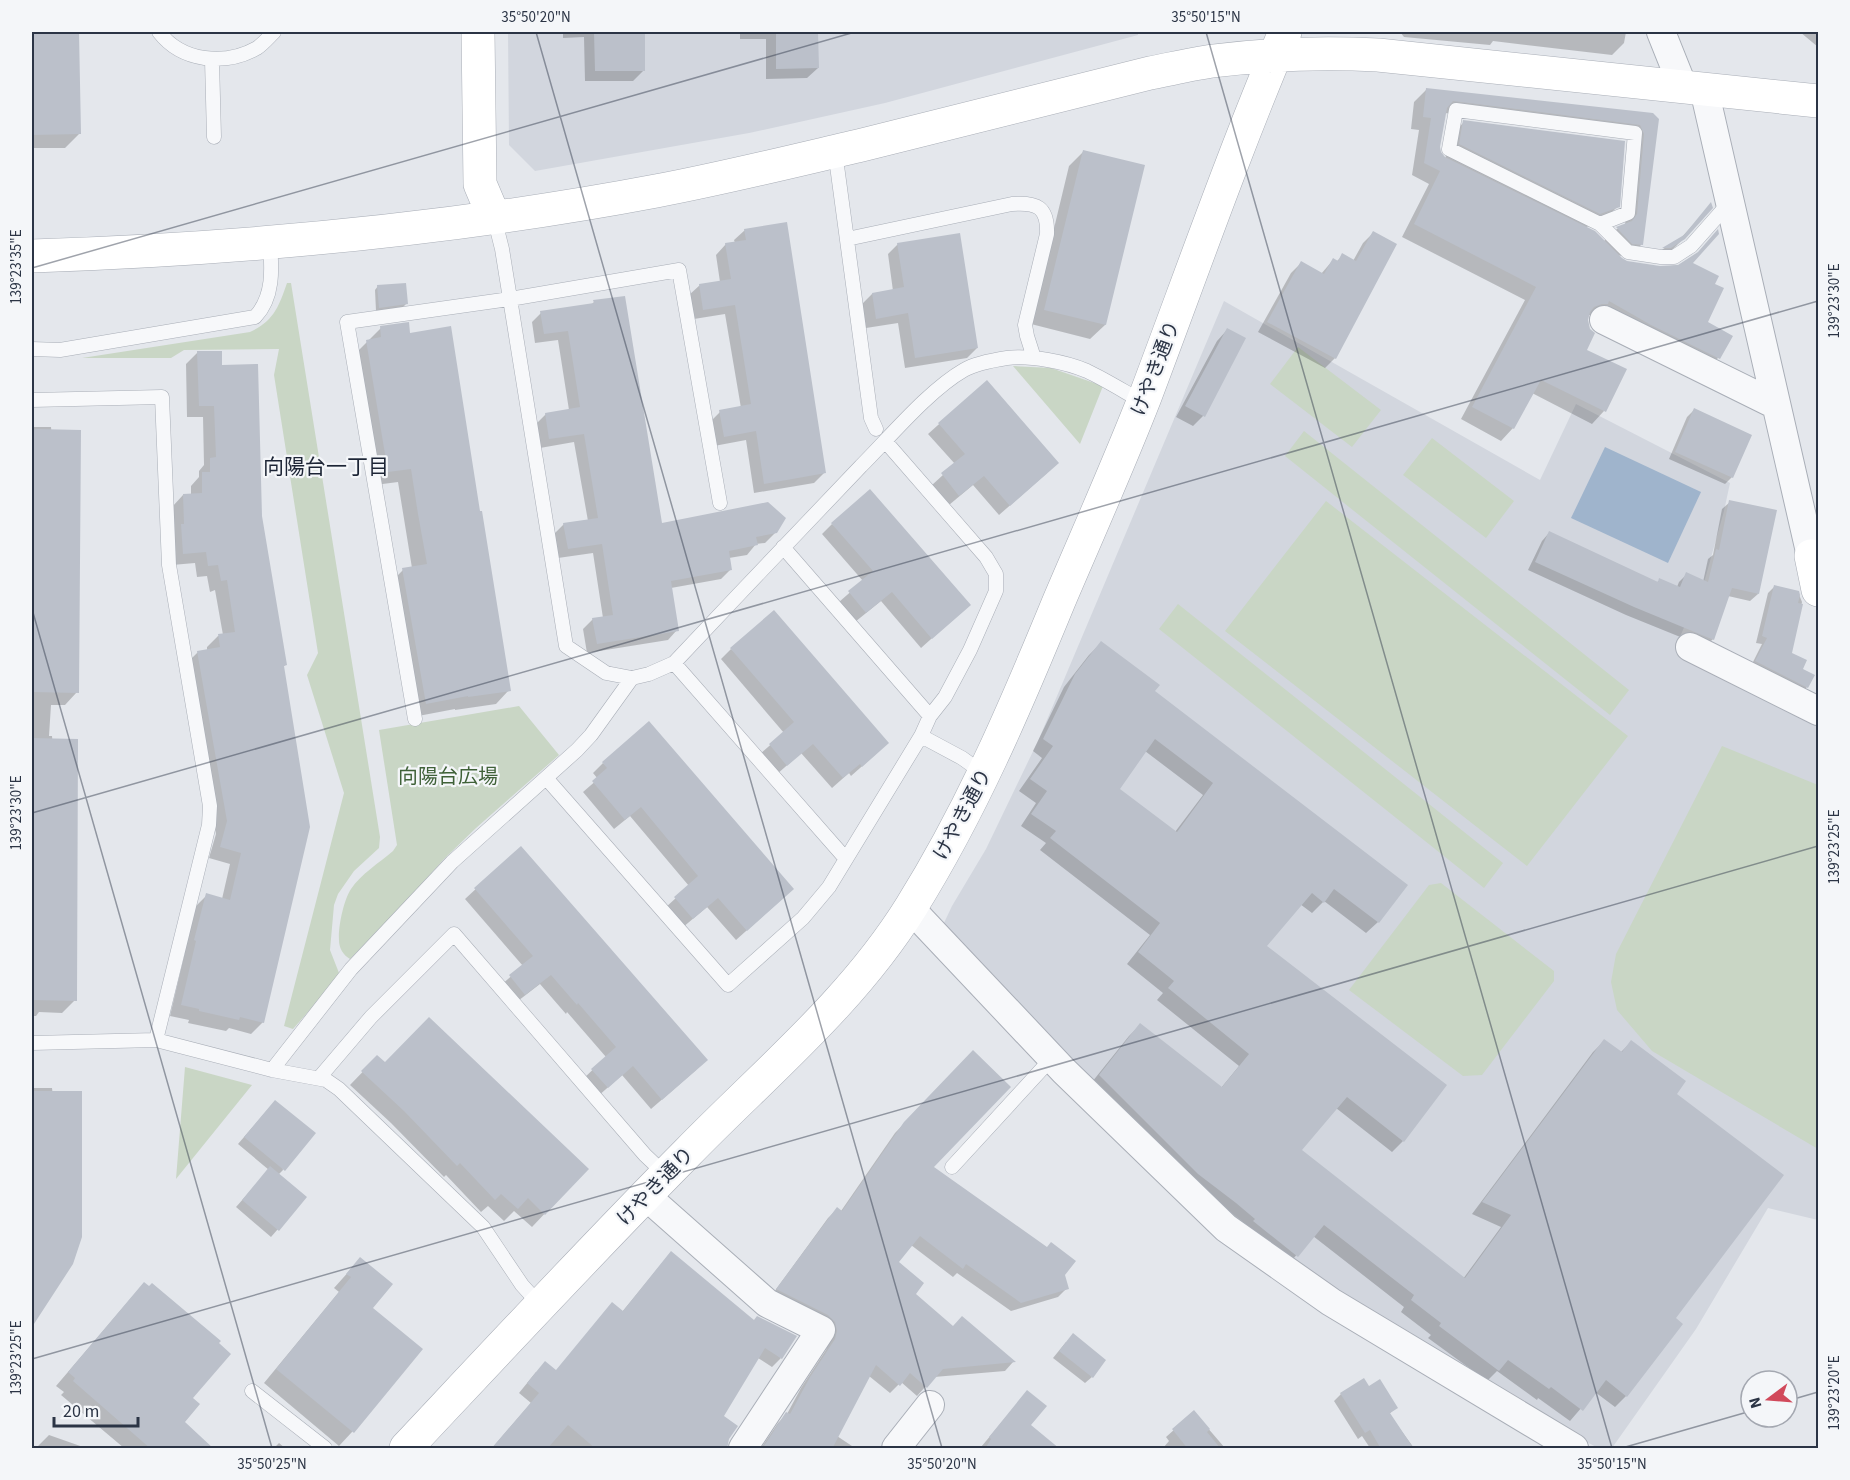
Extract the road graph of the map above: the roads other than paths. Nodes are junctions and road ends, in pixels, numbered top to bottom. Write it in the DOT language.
graph roads {
  1 [pos="159,32"];
  2 [pos="274,32"];
  3 [pos="478,32"];
  4 [pos="1660,32"];
  5 [pos="1280,43"];
  6 [pos="212,60"];
  7 [pos="1693,88"];
  8 [pos="1818,101"];
  9 [pos="214,137"];
  10 [pos="835,151"];
  11 [pos="1730,202"];
  12 [pos="494,217"];
  13 [pos="1600,224"];
  14 [pos="847,239"];
  15 [pos="270,243"];
  16 [pos="32,256"];
  17 [pos="510,299"];
  18 [pos="1604,320"];
  19 [pos="32,349"];
  20 [pos="1034,358"];
  21 [pos="32,400"];
  22 [pos="1143,402"];
  23 [pos="1776,405"];
  24 [pos="876,429"];
  25 [pos="885,441"];
  26 [pos="720,503"];
  27 [pos="783,547"];
  28 [pos="1811,556"];
  29 [pos="1818,590"];
  30 [pos="1690,647"];
  31 [pos="674,663"];
  32 [pos="632,678"];
  33 [pos="1818,711"];
  34 [pos="930,716"];
  35 [pos="415,719"];
  36 [pos="921,736"];
  37 [pos="985,774"];
  38 [pos="546,779"];
  39 [pos="846,859"];
  40 [pos="910,908"];
  41 [pos="156,1040"];
  42 [pos="32,1043"];
  43 [pos="1052,1058"];
  44 [pos="273,1070"];
  45 [pos="319,1078"];
  46 [pos="952,1167"];
  47 [pos="656,1185"];
  48 [pos="540,1305"];
  49 [pos="252,1391"];
  50 [pos="930,1405"];
  51 [pos="325,1449"];
  52 [pos="406,1449"];
  53 [pos="743,1449"];
  54 [pos="896,1449"];
  55 [pos="1574,1449"];
  1 -- 6 [label="lane"];
  2 -- 6 [label="lane"];
  3 -- 12 [label="street"];
  4 -- 7 [label="street"];
  5 -- 7 [label="street"];
  5 -- 10 [label="street"];
  5 -- 22 [label="street, けやき通り"];
  6 -- 9 [label="lane"];
  7 -- 8 [label="street"];
  7 -- 11 [label="street"];
  10 -- 12 [label="street"];
  10 -- 14 [label="lane"];
  11 -- 13 [label="lane"];
  11 -- 23 [label="street"];
  12 -- 15 [label="street"];
  12 -- 17 [label="lane"];
  13 -- 13 [label="lane"];
  14 -- 20 [label="lane"];
  14 -- 24 [label="lane"];
  15 -- 16 [label="street"];
  15 -- 19 [label="lane"];
  17 -- 26 [label="lane"];
  17 -- 32 [label="lane"];
  17 -- 35 [label="lane"];
  18 -- 23 [label="street"];
  20 -- 22 [label="lane"];
  20 -- 25 [label="lane"];
  21 -- 41 [label="lane"];
  22 -- 37 [label="street, けやき通り"];
  23 -- 28 [label="street"];
  25 -- 27 [label="lane"];
  25 -- 34 [label="lane"];
  27 -- 31 [label="lane"];
  27 -- 34 [label="lane"];
  28 -- 29 [label="street"];
  30 -- 33 [label="street"];
  31 -- 32 [label="lane"];
  31 -- 39 [label="lane"];
  32 -- 38 [label="lane"];
  34 -- 36 [label="lane"];
  36 -- 37 [label="lane"];
  36 -- 39 [label="lane"];
  37 -- 40 [label="street, けやき通り"];
  38 -- 39 [label="lane"];
  38 -- 44 [label="lane"];
  40 -- 43 [label="street"];
  40 -- 47 [label="street, けやき通り"];
  41 -- 42 [label="lane"];
  41 -- 44 [label="lane"];
  43 -- 46 [label="lane"];
  43 -- 55 [label="street"];
  44 -- 45 [label="lane"];
  45 -- 47 [label="lane"];
  45 -- 48 [label="lane"];
  47 -- 48 [label="street, けやき通り"];
  47 -- 53 [label="street"];
  48 -- 52 [label="street, けやき通り"];
  49 -- 51 [label="lane"];
  50 -- 54 [label="street"];
}
